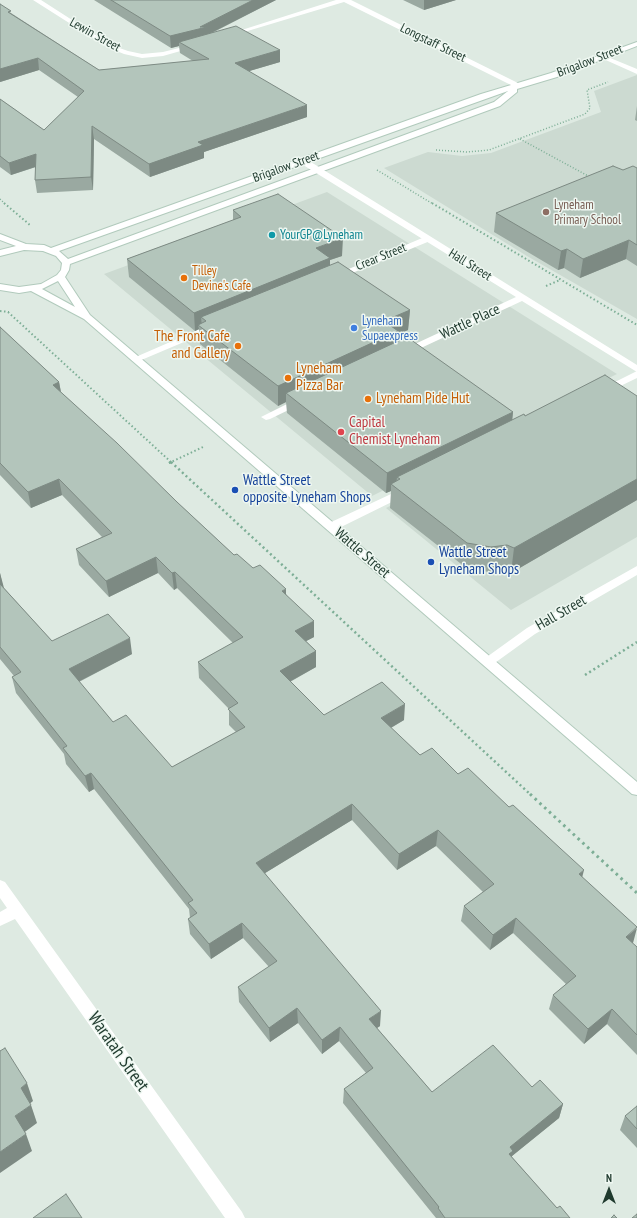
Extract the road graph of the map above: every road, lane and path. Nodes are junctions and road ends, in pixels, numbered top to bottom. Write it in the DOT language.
graph roads {
  1 [pos="36,0"];
  2 [pos="343,0"];
  3 [pos="346,0"];
  4 [pos="220,38"];
  5 [pos="205,43"];
  6 [pos="637,44"];
  7 [pos="601,56"];
  8 [pos="636,72"];
  9 [pos="520,86"];
  10 [pos="520,139"];
  11 [pos="432,150"];
  12 [pos="303,161"];
  13 [pos="375,169"];
  14 [pos="318,170"];
  15 [pos="591,178"];
  16 [pos="0,199"];
  17 [pos="32,227"];
  18 [pos="0,237"];
  19 [pos="427,239"];
  20 [pos="24,247"];
  21 [pos="53,250"];
  22 [pos="0,253"];
  23 [pos="66,263"];
  24 [pos="60,277"];
  25 [pos="328,279"];
  26 [pos="0,287"];
  27 [pos="33,288"];
  28 [pos="522,298"];
  29 [pos="0,312"];
  30 [pos="87,317"];
  31 [pos="226,322"];
  32 [pos="637,325"];
  33 [pos="393,358"];
  34 [pos="136,359"];
  35 [pos="637,369"];
  36 [pos="637,374"];
  37 [pos="594,396"];
  38 [pos="308,397"];
  39 [pos="266,417"];
  40 [pos="418,484"];
  41 [pos="331,527"];
  42 [pos="637,570"];
  43 [pos="637,642"];
  44 [pos="488,662"];
  45 [pos="585,675"];
  46 [pos="637,790"];
  47 [pos="0,886"];
  48 [pos="637,893"];
  49 [pos="17,910"];
  50 [pos="0,920"];
  51 [pos="236,1218"];
  1 -- 5 [label="street, Lewin Street"];
  2 -- 4 [label="street"];
  3 -- 9 [label="street, Longstaff Street"];
  6 -- 7 [label="street, Brigalow Street"];
  7 -- 8 [label="street"];
  7 -- 9 [label="street, Brigalow Street"];
  8 -- 10 [label="path"];
  9 -- 12 [label="street, Brigalow Street"];
  9 -- 14 [label="street, Brigalow Street"];
  10 -- 11 [label="path"];
  10 -- 15 [label="path"];
  12 -- 14 [label="street, Hall Street"];
  12 -- 21 [label="street, Brigalow Street"];
  13 -- 32 [label="path"];
  14 -- 19 [label="street, Hall Street"];
  14 -- 23 [label="street, Brigalow Street"];
  16 -- 17 [label="path"];
  18 -- 20 [label="street"];
  19 -- 25 [label="street, Crear Street"];
  19 -- 28 [label="street, Hall Street"];
  20 -- 21 [label="street"];
  20 -- 22 [label="street"];
  21 -- 23 [label="street"];
  23 -- 24 [label="street"];
  24 -- 27 [label="street"];
  24 -- 30 [label="street, Wattle Street"];
  26 -- 27 [label="street"];
  27 -- 30 [label="street, Wattle Street"];
  28 -- 33 [label="street, Wattle Place"];
  28 -- 35 [label="street, Hall Street"];
  29 -- 48 [label="path"];
  30 -- 34 [label="street, Wattle Street"];
  31 -- 34 [label="street"];
  34 -- 41 [label="street, Wattle Street"];
  36 -- 37 [label="street"];
  38 -- 39 [label="street"];
  40 -- 41 [label="street"];
  41 -- 44 [label="street, Wattle Street"];
  42 -- 44 [label="street, Hall Street"];
  43 -- 45 [label="path"];
  44 -- 46 [label="street, Wattle Street"];
  47 -- 49 [label="street, Waratah Street"];
  49 -- 50 [label="street"];
  49 -- 51 [label="street, Waratah Street"];
}
